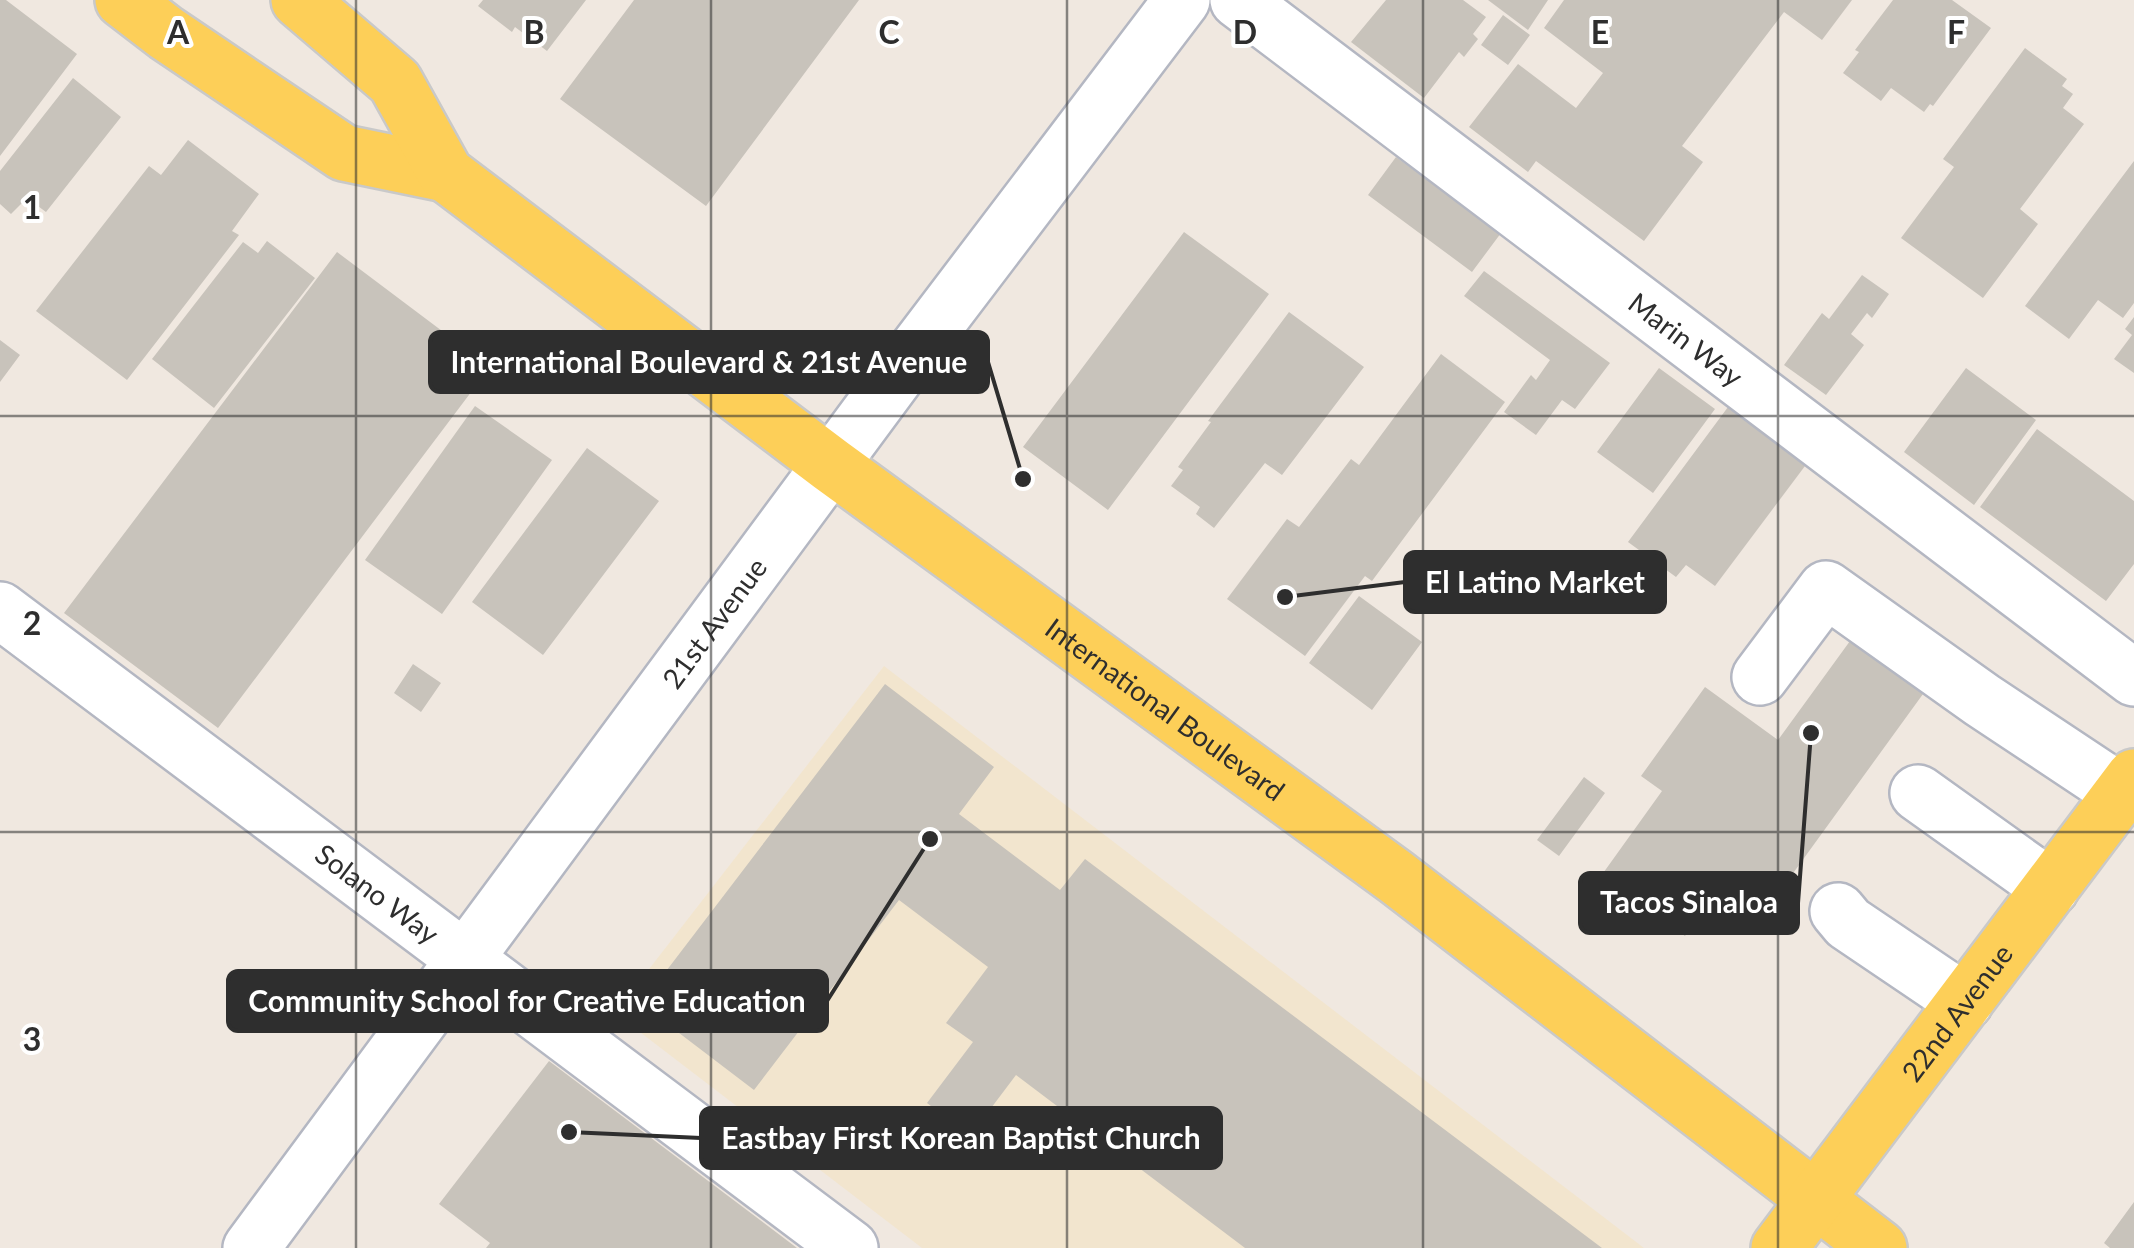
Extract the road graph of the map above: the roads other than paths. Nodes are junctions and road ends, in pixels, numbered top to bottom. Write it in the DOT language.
graph roads {
  1 [pos="123,0"];
  2 [pos="299,0"];
  3 [pos="1182,0"];
  4 [pos="1238,0"];
  5 [pos="446,174"];
  6 [pos="831,464"];
  7 [pos="0,610"];
  8 [pos="1760,678"];
  9 [pos="2134,678"];
  10 [pos="2128,785"];
  11 [pos="1918,793"];
  12 [pos="2051,888"];
  13 [pos="1838,912"];
  14 [pos="466,958"];
  15 [pos="1964,1002"];
  16 [pos="1815,1200"];
  17 [pos="251,1248"];
  18 [pos="850,1248"];
  19 [pos="1779,1248"];
  20 [pos="1879,1248"];
  1 -- 5 [label="main road, International Boulevard"];
  2 -- 5 [label="main road, International Boulevard"];
  3 -- 6 [label="street, 21st Avenue"];
  4 -- 9 [label="street, Marin Way"];
  5 -- 6 [label="main road, International Boulevard"];
  6 -- 14 [label="street, 21st Avenue"];
  6 -- 16 [label="main road, International Boulevard"];
  7 -- 14 [label="street, Solano Way"];
  8 -- 10 [label="street"];
  10 -- 12 [label="main road, 22nd Avenue"];
  11 -- 12 [label="street"];
  12 -- 15 [label="main road, 22nd Avenue"];
  13 -- 15 [label="street"];
  14 -- 17 [label="street, 21st Avenue"];
  14 -- 18 [label="street, Solano Way"];
  15 -- 16 [label="main road, 22nd Avenue"];
  16 -- 19 [label="main road, 22nd Avenue"];
  16 -- 20 [label="main road, International Boulevard"];
}
